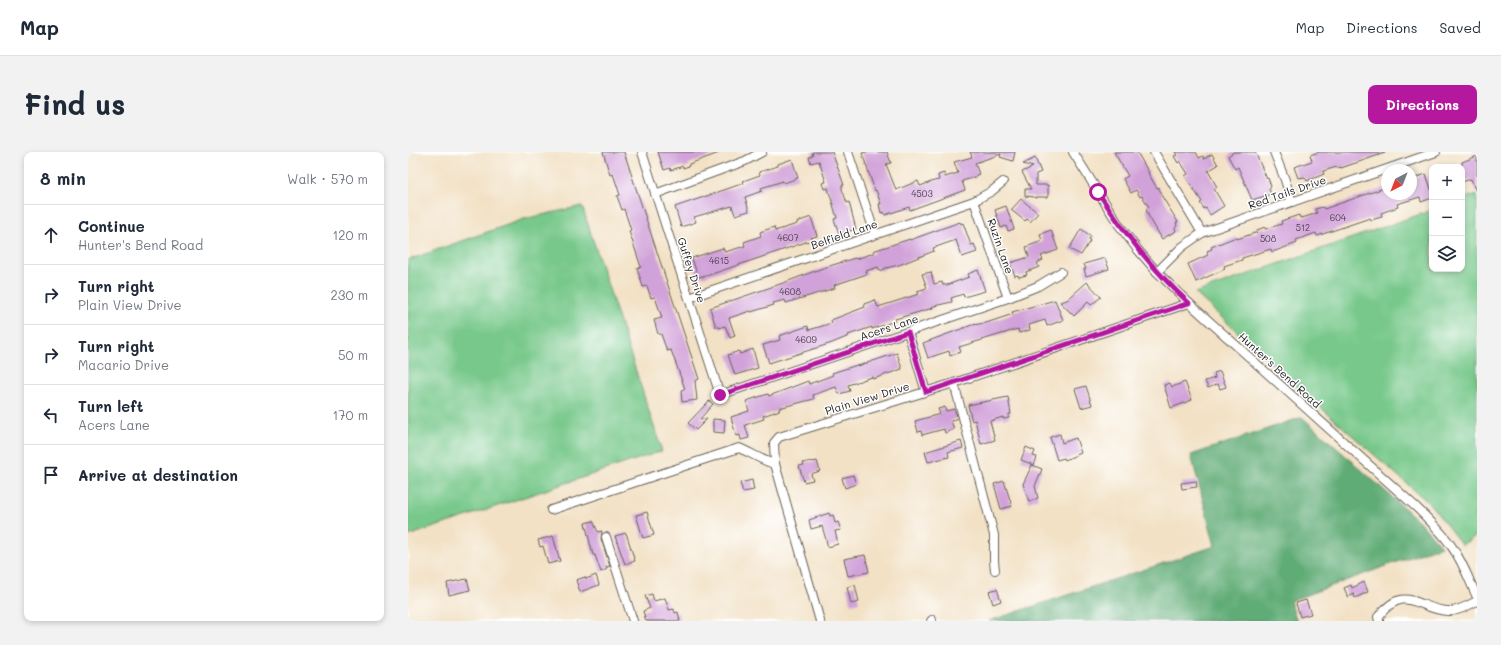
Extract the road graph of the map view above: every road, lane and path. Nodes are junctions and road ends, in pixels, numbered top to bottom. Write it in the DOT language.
graph roads {
  1 [pos="642,152"];
  2 [pos="762,152"];
  3 [pos="848,152"];
  4 [pos="1073,152"];
  5 [pos="1154,152"];
  6 [pos="1274,152"];
  7 [pos="1436,152"];
  8 [pos="1003,182"];
  9 [pos="655,194"];
  10 [pos="974,201"];
  11 [pos="1292,202"];
  12 [pos="1202,233"];
  13 [pos="875,234"];
  14 [pos="1061,272"];
  15 [pos="1157,272"];
  16 [pos="690,298"];
  17 [pos="1008,298"];
  18 [pos="1189,303"];
  19 [pos="908,332"];
  20 [pos="954,383"];
  21 [pos="926,392"];
  22 [pos="720,395"];
  23 [pos="776,464"];
  24 [pos="551,510"];
  25 [pos="606,537"];
  26 [pos="996,570"];
  27 [pos="1477,597"];
  28 [pos="1477,601"];
  29 [pos="634,621"];
  30 [pos="820,621"];
  31 [pos="1379,621"];
  1 -- 9 [label="street, Guffey Drive"];
  2 -- 9 [label="street"];
  3 -- 13 [label="street"];
  4 -- 15 [label="street, Hunter's Bend Road"];
  5 -- 12 [label="street"];
  6 -- 11 [label="street"];
  7 -- 11 [label="street, Red Tails Drive"];
  8 -- 10 [label="street, Belfield Lane"];
  9 -- 16 [label="street, Guffey Drive"];
  10 -- 13 [label="street, Belfield Lane"];
  10 -- 17 [label="street, Ruzin Lane"];
  11 -- 12 [label="street, Red Tails Drive"];
  12 -- 15 [label="street, Red Tails Drive"];
  13 -- 16 [label="street, Belfield Lane"];
  14 -- 17 [label="street, Acers Lane"];
  15 -- 18 [label="street, Hunter's Bend Road"];
  16 -- 22 [label="street, Guffey Drive"];
  17 -- 19 [label="street, Acers Lane"];
  18 -- 20 [label="street, Plain View Drive"];
  18 -- 27 [label="street, Hunter's Bend Road"];
  19 -- 21 [label="street"];
  19 -- 22 [label="street, Acers Lane"];
  20 -- 21 [label="street, Plain View Drive"];
  20 -- 26 [label="street"];
  21 -- 23 [label="street, Plain View Drive"];
  23 -- 24 [label="street"];
  23 -- 30 [label="street, Plain View Drive"];
  25 -- 29 [label="street"];
  28 -- 31 [label="street"];
}
